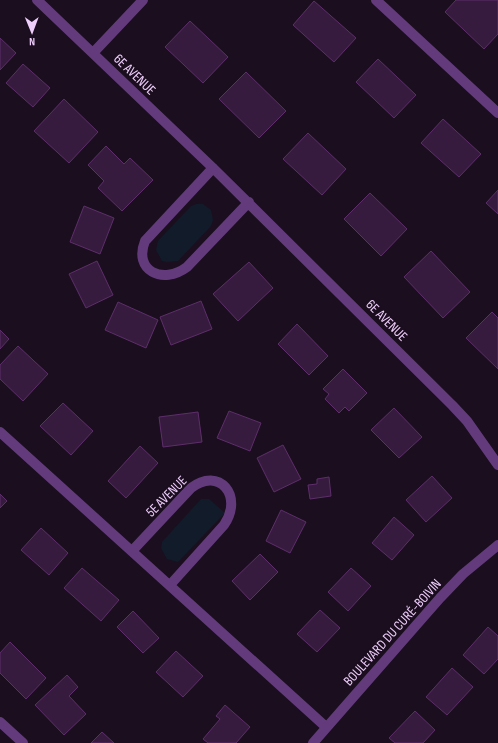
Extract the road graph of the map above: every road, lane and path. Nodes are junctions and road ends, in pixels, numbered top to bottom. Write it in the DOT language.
graph roads {
  1 [pos="37,0"];
  2 [pos="143,0"];
  3 [pos="376,0"];
  4 [pos="93,53"];
  5 [pos="498,113"];
  6 [pos="213,168"];
  7 [pos="249,202"];
  8 [pos="0,432"];
  9 [pos="498,465"];
  10 [pos="498,545"];
  11 [pos="132,551"];
  12 [pos="170,585"];
  13 [pos="0,722"];
  14 [pos="326,727"];
  15 [pos="23,743"];
  16 [pos="312,743"];
  1 -- 4 [label="street, 6E AVENUE"];
  2 -- 4 [label="street"];
  3 -- 5 [label="street"];
  4 -- 6 [label="street, 6E AVENUE"];
  6 -- 7 [label="street, 6E AVENUE"];
  6 -- 7 [label="street"];
  7 -- 9 [label="street, 6E AVENUE"];
  8 -- 11 [label="street"];
  10 -- 14 [label="street, BOULEVARD DU CURÉ-BOIVIN"];
  11 -- 12 [label="street"];
  11 -- 12 [label="street, 5E AVENUE"];
  12 -- 14 [label="street"];
  13 -- 15 [label="street"];
  14 -- 16 [label="street, BOULEVARD DU CURÉ-BOIVIN"];
}
